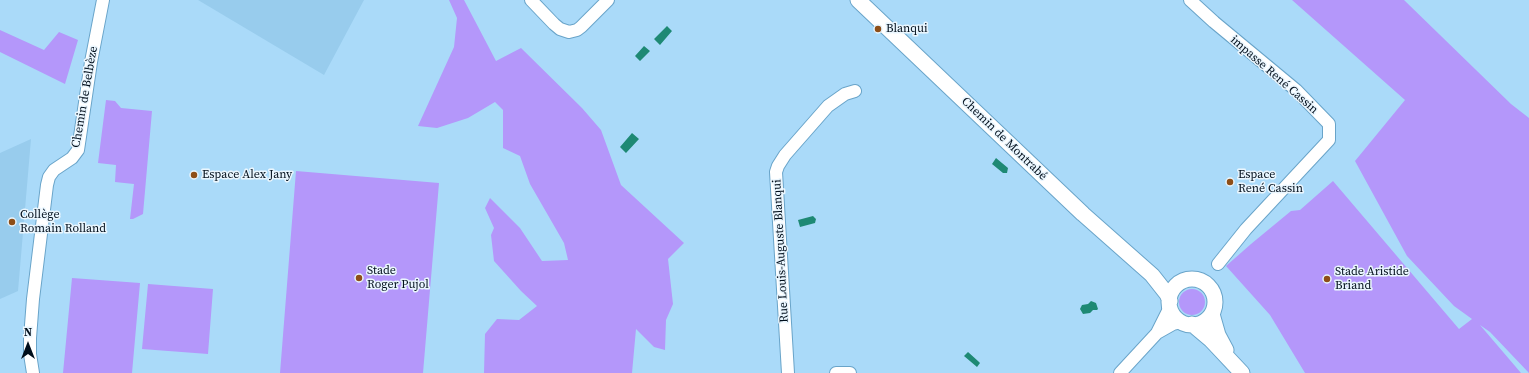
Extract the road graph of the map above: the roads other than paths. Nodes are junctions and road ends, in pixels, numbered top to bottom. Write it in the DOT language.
graph roads {
  1 [pos="103,0"];
  2 [pos="532,0"];
  3 [pos="608,0"];
  4 [pos="858,0"];
  5 [pos="1190,0"];
  6 [pos="855,91"];
  7 [pos="1218,264"];
  8 [pos="1152,275"];
  9 [pos="1183,281"];
  10 [pos="1170,304"];
  11 [pos="1212,314"];
  12 [pos="1187,323"];
  13 [pos="1157,332"];
  14 [pos="1238,368"];
  15 [pos="33,373"];
  16 [pos="788,373"];
  17 [pos="836,373"];
  18 [pos="850,373"];
  19 [pos="1120,373"];
  1 -- 15 [label="street, Chemin de Belbèze"];
  2 -- 3 [label="street"];
  4 -- 8 [label="street, Chemin de Montrabé"];
  5 -- 7 [label="street, impasse René Cassin"];
  6 -- 16 [label="street, Rue Louis-Auguste Blanqui"];
  8 -- 9 [label="street, Chemin de Montrabé"];
  8 -- 10 [label="street, Chemin de Montrabé"];
  9 -- 10 [label="street"];
  9 -- 11 [label="street"];
  10 -- 12 [label="street"];
  10 -- 13 [label="street"];
  11 -- 12 [label="street"];
  11 -- 14 [label="street"];
  12 -- 13 [label="street"];
  12 -- 14 [label="street"];
  13 -- 19 [label="street"];
  17 -- 18 [label="street"];
}
